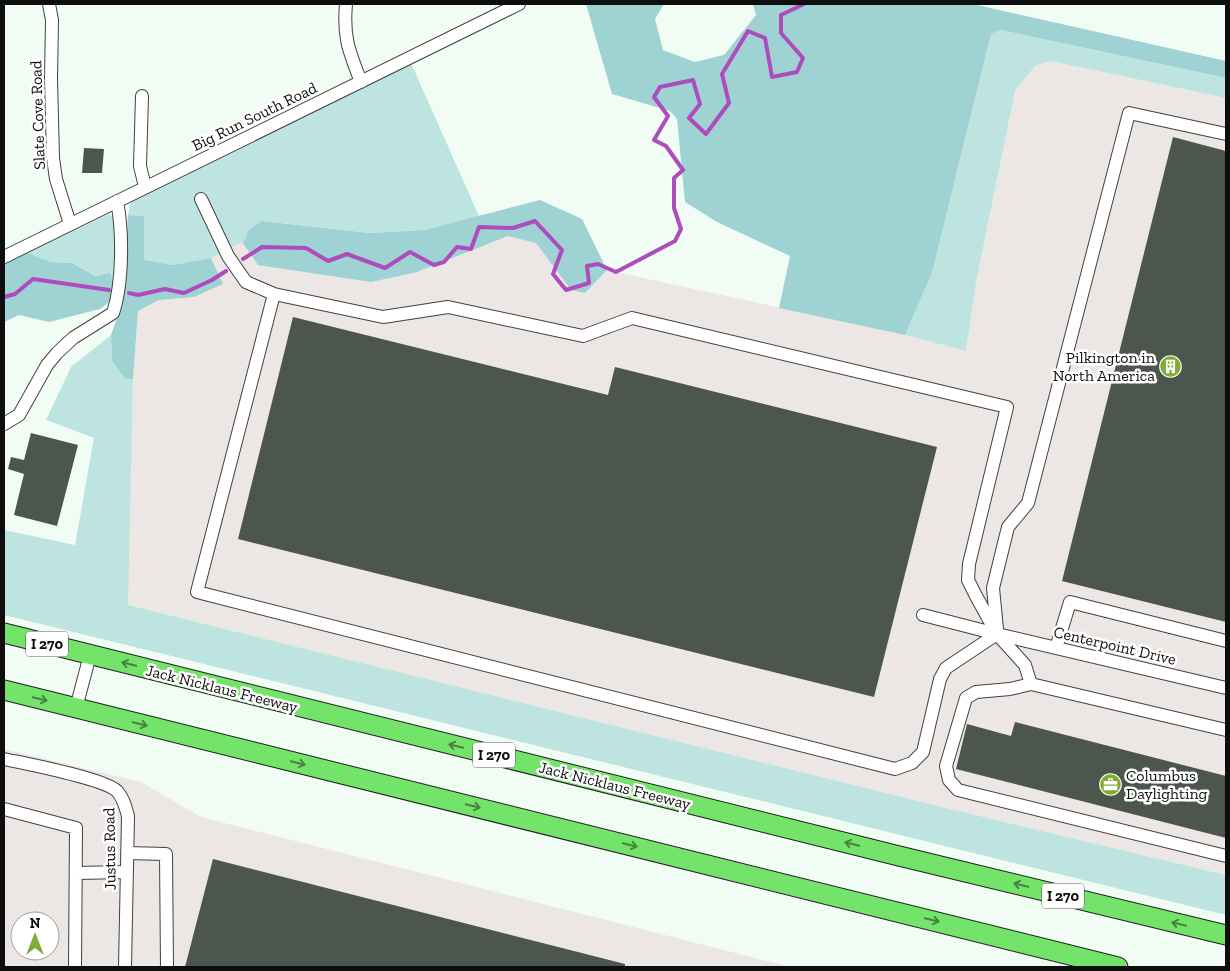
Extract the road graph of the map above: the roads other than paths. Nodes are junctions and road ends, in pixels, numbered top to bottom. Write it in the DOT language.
graph roads {
  1 [pos="49,4"];
  2 [pos="346,4"];
  3 [pos="519,4"];
  4 [pos="361,82"];
  5 [pos="142,96"];
  6 [pos="1226,134"];
  7 [pos="146,187"];
  8 [pos="201,200"];
  9 [pos="118,201"];
  10 [pos="70,224"];
  11 [pos="4,257"];
  12 [pos="274,294"];
  13 [pos="4,424"];
  14 [pos="923,615"];
  15 [pos="4,633"];
  16 [pos="997,634"];
  17 [pos="1226,641"];
  18 [pos="1056,648"];
  19 [pos="90,654"];
  20 [pos="1032,684"];
  21 [pos="1226,688"];
  22 [pos="4,690"];
  23 [pos="76,708"];
  24 [pos="1226,730"];
  25 [pos="4,759"];
  26 [pos="4,809"];
  27 [pos="127,853"];
  28 [pos="1226,856"];
  29 [pos="127,872"];
  30 [pos="76,873"];
  31 [pos="1226,935"];
  32 [pos="75,967"];
  33 [pos="125,967"];
  34 [pos="167,967"];
  35 [pos="1118,967"];
  1 -- 10 [label="street, Slate Cove Road"];
  2 -- 4 [label="street"];
  3 -- 4 [label="street, Big Run South Road"];
  4 -- 7 [label="street, Big Run South Road"];
  5 -- 7 [label="street"];
  6 -- 16 [label="street"];
  7 -- 9 [label="street, Big Run South Road"];
  8 -- 12 [label="street"];
  9 -- 10 [label="street, Big Run South Road"];
  9 -- 13 [label="street"];
  10 -- 11 [label="street, Big Run South Road"];
  12 -- 16 [label="street"];
  12 -- 16 [label="street"];
  14 -- 16 [label="street, Centerpoint Drive"];
  15 -- 19 [label="highway, Jack Nicklaus Freeway / I 270"];
  16 -- 18 [label="street, Centerpoint Drive"];
  16 -- 20 [label="street"];
  17 -- 18 [label="street"];
  18 -- 21 [label="street, Centerpoint Drive"];
  19 -- 23 [label="street"];
  31 -- 19 [label="highway, Jack Nicklaus Freeway / I 270, one-way"];
  20 -- 24 [label="street"];
  20 -- 28 [label="street"];
  22 -- 23 [label="highway, one-way"];
  23 -- 35 [label="highway, one-way"];
  25 -- 27 [label="street, Justus Road"];
  26 -- 30 [label="street"];
  27 -- 29 [label="street, Justus Road"];
  27 -- 34 [label="street"];
  29 -- 30 [label="street"];
  29 -- 33 [label="street, Justus Road"];
  30 -- 32 [label="street"];
}
